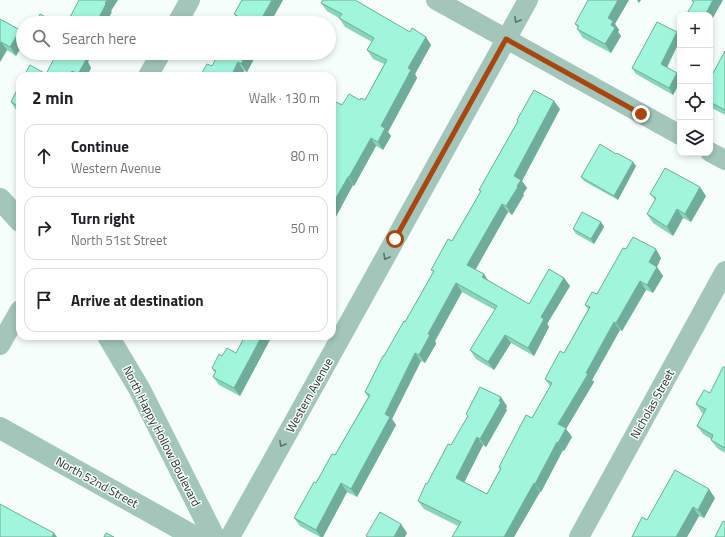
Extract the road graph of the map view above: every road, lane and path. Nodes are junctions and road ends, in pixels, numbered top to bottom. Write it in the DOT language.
graph roads {
  1 [pos="190,0"];
  2 [pos="436,0"];
  3 [pos="528,0"];
  4 [pos="181,16"];
  5 [pos="506,39"];
  6 [pos="157,60"];
  7 [pos="150,72"];
  8 [pos="677,133"];
  9 [pos="713,154"];
  10 [pos="725,160"];
  11 [pos="0,199"];
  12 [pos="16,217"];
  13 [pos="725,271"];
  14 [pos="16,317"];
  15 [pos="110,340"];
  16 [pos="0,345"];
  17 [pos="0,428"];
  18 [pos="195,537"];
  19 [pos="214,537"];
  20 [pos="230,537"];
  21 [pos="579,537"];
  1 -- 4 [label="street"];
  2 -- 5 [label="street"];
  3 -- 5 [label="street, Western Avenue, one-way"];
  5 -- 8 [label="street"];
  5 -- 20 [label="street, Western Avenue, one-way"];
  6 -- 7 [label="street"];
  9 -- 10 [label="street"];
  11 -- 12 [label="street"];
  13 -- 21 [label="street, Nicholas Street"];
  14 -- 16 [label="street"];
  15 -- 19 [label="street, North Happy Hollow Boulevard"];
  17 -- 18 [label="street, North 52nd Street"];
}
